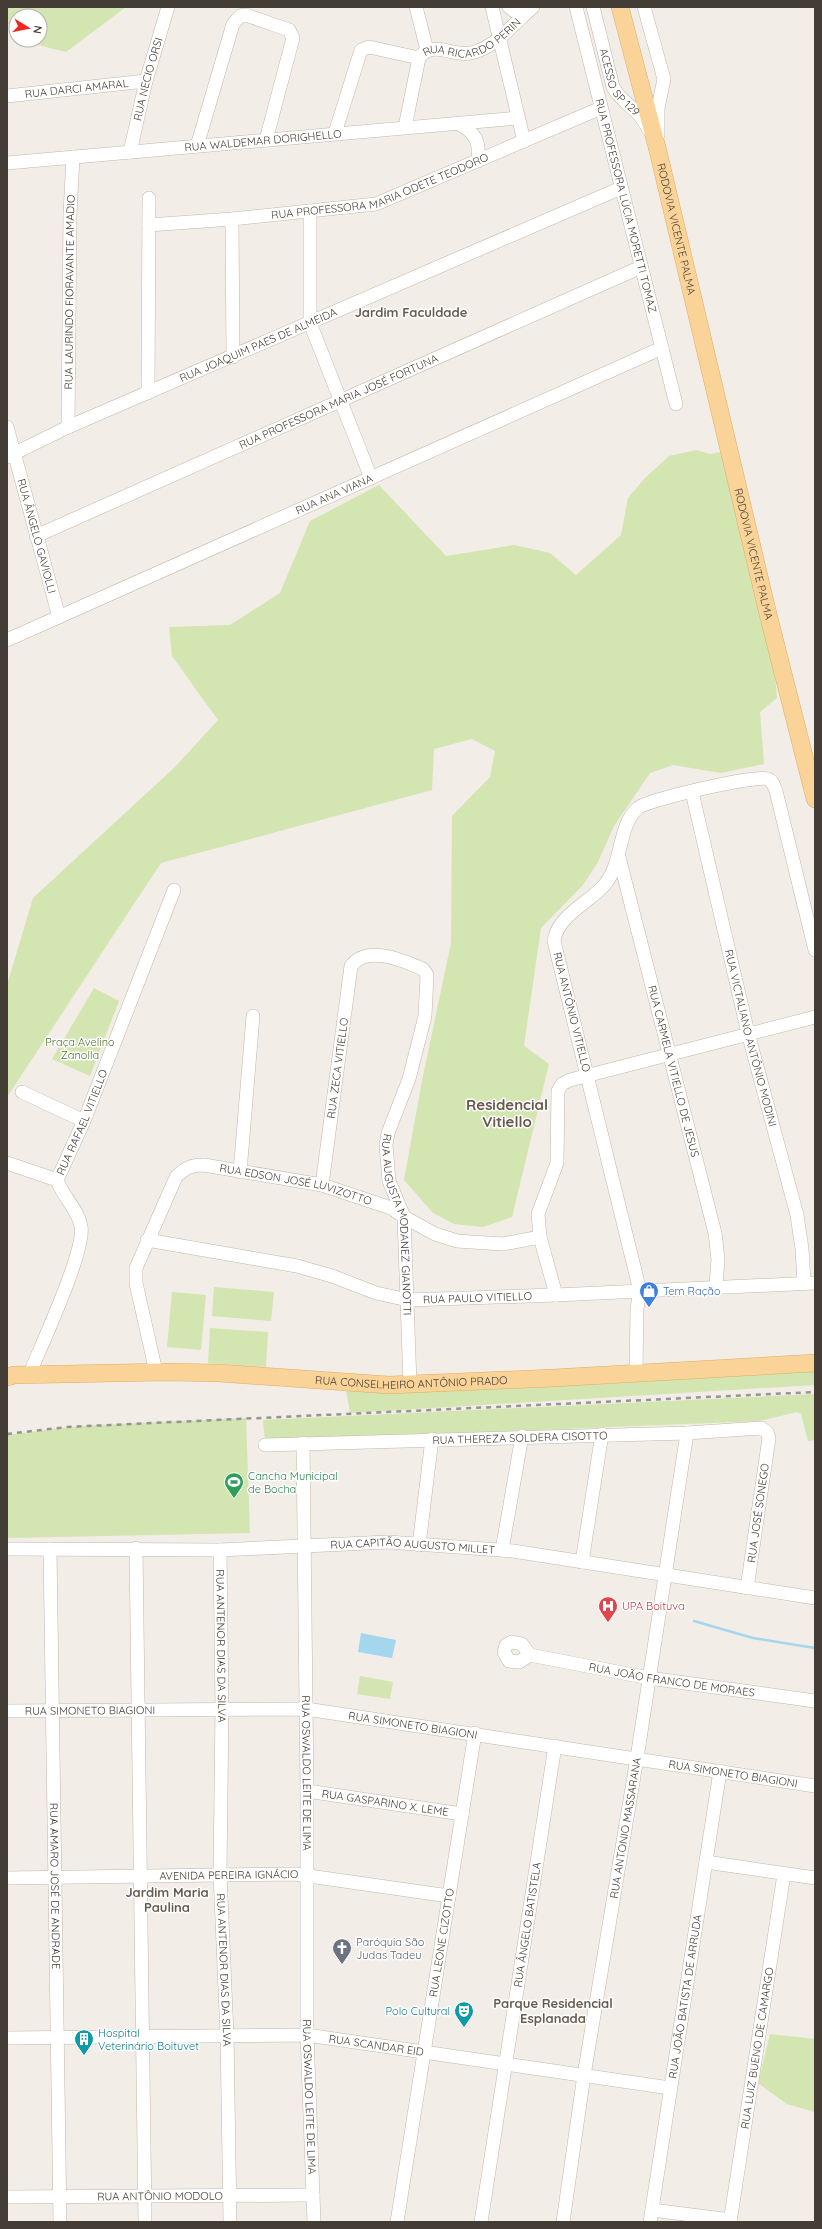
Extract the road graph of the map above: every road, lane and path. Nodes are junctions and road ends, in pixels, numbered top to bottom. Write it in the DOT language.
graph roads {
  1 [pos="168,7"];
  2 [pos="416,7"];
  3 [pos="492,7"];
  4 [pos="509,7"];
  5 [pos="533,7"];
  6 [pos="576,7"];
  7 [pos="594,7"];
  8 [pos="620,7"];
  9 [pos="644,7"];
  10 [pos="499,36"];
  11 [pos="423,54"];
  12 [pos="146,81"];
  13 [pos="662,92"];
  14 [pos="7,96"];
  15 [pos="620,98"];
  16 [pos="645,103"];
  17 [pos="601,108"];
  18 [pos="518,118"];
  19 [pos="459,124"];
  20 [pos="405,127"];
  21 [pos="335,134"];
  22 [pos="266,140"];
  23 [pos="524,141"];
  24 [pos="197,146"];
  25 [pos="658,151"];
  26 [pos="130,152"];
  27 [pos="73,157"];
  28 [pos="478,161"];
  29 [pos="7,163"];
  30 [pos="621,188"];
  31 [pos="148,198"];
  32 [pos="310,212"];
  33 [pos="232,219"];
  34 [pos="149,225"];
  35 [pos="641,267"];
  36 [pos="696,307"];
  37 [pos="310,323"];
  38 [pos="662,348"];
  39 [pos="233,357"];
  40 [pos="148,394"];
  41 [pos="340,401"];
  42 [pos="676,404"];
  43 [pos="7,427"];
  44 [pos="68,427"];
  45 [pos="10,456"];
  46 [pos="371,478"];
  47 [pos="36,536"];
  48 [pos="59,617"];
  49 [pos="7,640"];
  50 [pos="815,764"];
  51 [pos="692,792"];
  52 [pos="815,799"];
  53 [pos="619,857"];
  54 [pos="174,890"];
  55 [pos="815,950"];
  56 [pos="362,957"];
  57 [pos="253,1016"];
  58 [pos="815,1016"];
  59 [pos="748,1033"];
  60 [pos="669,1054"];
  61 [pos="588,1076"];
  62 [pos="22,1092"];
  63 [pos="84,1121"];
  64 [pos="7,1163"];
  65 [pos="240,1172"];
  66 [pos="57,1180"];
  67 [pos="322,1185"];
  68 [pos="404,1217"];
  69 [pos="540,1237"];
  70 [pos="148,1240"];
  71 [pos="810,1283"];
  72 [pos="716,1286"];
  73 [pos="640,1291"];
  74 [pos="556,1295"];
  75 [pos="408,1300"];
  76 [pos="815,1363"];
  77 [pos="156,1372"];
  78 [pos="636,1373"];
  79 [pos="14,1375"];
  80 [pos="410,1384"];
  81 [pos="687,1433"];
  82 [pos="602,1434"];
  83 [pos="522,1436"];
  84 [pos="769,1438"];
  85 [pos="432,1439"];
  86 [pos="303,1443"];
  87 [pos="266,1445"];
  88 [pos="419,1545"];
  89 [pos="304,1547"];
  90 [pos="136,1548"];
  91 [pos="7,1549"];
  92 [pos="50,1549"];
  93 [pos="220,1550"];
  94 [pos="502,1550"];
  95 [pos="582,1562"];
  96 [pos="665,1574"];
  97 [pos="747,1588"];
  98 [pos="815,1598"];
  99 [pos="530,1655"];
  100 [pos="649,1678"];
  101 [pos="815,1700"];
  102 [pos="222,1709"];
  103 [pos="306,1709"];
  104 [pos="138,1710"];
  105 [pos="7,1711"];
  106 [pos="53,1711"];
  107 [pos="475,1734"];
  108 [pos="555,1746"];
  109 [pos="637,1758"];
  110 [pos="720,1771"];
  111 [pos="815,1786"];
  112 [pos="307,1791"];
  113 [pos="462,1814"];
  114 [pos="706,1862"];
  115 [pos="220,1874"];
  116 [pos="784,1874"];
  117 [pos="140,1875"];
  118 [pos="306,1875"];
  119 [pos="55,1877"];
  120 [pos="7,1878"];
  121 [pos="815,1878"];
  122 [pos="449,1896"];
  123 [pos="227,2035"];
  124 [pos="307,2035"];
  125 [pos="142,2036"];
  126 [pos="7,2038"];
  127 [pos="57,2038"];
  128 [pos="424,2051"];
  129 [pos="506,2063"];
  130 [pos="584,2075"];
  131 [pos="670,2088"];
  132 [pos="313,2195"];
  133 [pos="144,2196"];
  134 [pos="229,2196"];
  135 [pos="7,2197"];
  136 [pos="59,2197"];
  137 [pos="651,2216"];
  138 [pos="731,2221"];
  139 [pos="60,2222"];
  140 [pos="145,2222"];
  141 [pos="230,2222"];
  142 [pos="314,2222"];
  143 [pos="397,2222"];
  144 [pos="481,2222"];
  145 [pos="563,2222"];
  1 -- 12 [label="street, RUA NECIO ORSI"];
  2 -- 11 [label="street"];
  3 -- 10 [label="street"];
  4 -- 5 [label="street"];
  5 -- 10 [label="street, RUA RICARDO PERIN"];
  6 -- 17 [label="street, RUA PROFESSORA LÚCIA MORETTI TOMAZ"];
  7 -- 15 [label="street, ACESSO SP 129"];
  8 -- 16 [label="main road"];
  9 -- 13 [label="street"];
  10 -- 11 [label="street, RUA RICARDO PERIN"];
  10 -- 18 [label="street"];
  11 -- 20 [label="street"];
  11 -- 21 [label="street, RUA RICARDO PERIN"];
  12 -- 14 [label="street, RUA DARCI AMARAL"];
  12 -- 26 [label="street, RUA NECIO ORSI"];
  13 -- 16 [label="street"];
  13 -- 25 [label="street"];
  15 -- 16 [label="street"];
  15 -- 25 [label="street, ACESSO SP 129"];
  16 -- 25 [label="main road, RODOVIA VICENTE PALMA"];
  17 -- 23 [label="street, RUA PROFESSORA MARIA ODETE TEODORO"];
  17 -- 30 [label="street, RUA PROFESSORA LÚCIA MORETTI TOMAZ"];
  18 -- 19 [label="street, RUA WALDEMAR DORIGHELLO"];
  18 -- 23 [label="street"];
  19 -- 20 [label="street, RUA WALDEMAR DORIGHELLO"];
  19 -- 28 [label="street"];
  20 -- 21 [label="street, RUA WALDEMAR DORIGHELLO"];
  21 -- 22 [label="street, RUA WALDEMAR DORIGHELLO"];
  22 -- 24 [label="street, RUA WALDEMAR DORIGHELLO"];
  22 -- 24 [label="street"];
  23 -- 28 [label="street, RUA PROFESSORA MARIA ODETE TEODORO"];
  24 -- 26 [label="street, RUA WALDEMAR DORIGHELLO"];
  25 -- 36 [label="main road, RODOVIA VICENTE PALMA"];
  26 -- 27 [label="street, RUA WALDEMAR DORIGHELLO"];
  27 -- 29 [label="street, RUA WALDEMAR DORIGHELLO"];
  27 -- 44 [label="street, RUA LAURINDO FIORAVANTE AMADIO"];
  28 -- 32 [label="street, RUA PROFESSORA MARIA ODETE TEODORO"];
  30 -- 35 [label="street, RUA PROFESSORA LÚCIA MORETTI TOMAZ"];
  30 -- 37 [label="street, RUA JOAQUIM PAES DE ALMEIDA"];
  31 -- 34 [label="street"];
  32 -- 33 [label="street, RUA PROFESSORA MARIA ODETE TEODORO"];
  32 -- 37 [label="street"];
  33 -- 34 [label="street, RUA PROFESSORA MARIA ODETE TEODORO"];
  33 -- 39 [label="street"];
  34 -- 40 [label="street"];
  35 -- 38 [label="street, RUA PROFESSORA LÚCIA MORETTI TOMAZ"];
  35 -- 41 [label="street, RUA PROFESSORA MARIA JOSÉ FORTUNA"];
  36 -- 50 [label="main road, RODOVIA VICENTE PALMA"];
  36 -- 52 [label="main road, RODOVIA VICENTE PALMA"];
  37 -- 39 [label="street, RUA JOAQUIM PAES DE ALMEIDA"];
  37 -- 41 [label="street"];
  38 -- 42 [label="street, RUA PROFESSORA LÚCIA MORETTI TOMAZ"];
  38 -- 46 [label="street, RUA ANA VIANA"];
  39 -- 40 [label="street, RUA JOAQUIM PAES DE ALMEIDA"];
  40 -- 44 [label="street, RUA JOAQUIM PAES DE ALMEIDA"];
  41 -- 46 [label="street"];
  41 -- 47 [label="street, RUA PROFESSORA MARIA JOSÉ FORTUNA"];
  43 -- 45 [label="street, RUA ÂNGELO GAVIOLLI"];
  44 -- 45 [label="street, RUA JOAQUIM PAES DE ALMEIDA"];
  45 -- 47 [label="street, RUA ÂNGELO GAVIOLLI"];
  46 -- 48 [label="street, RUA ANA VIANA"];
  47 -- 48 [label="street, RUA ÂNGELO GAVIOLLI"];
  48 -- 49 [label="street, RUA ANA VIANA"];
  51 -- 53 [label="street, RUA ANTÔNIO VITIELLO"];
  51 -- 55 [label="street, RUA ANTÔNIO VITIELLO"];
  51 -- 59 [label="street, RUA VICTALIANO ANTÔNIO MODINI"];
  53 -- 60 [label="street, RUA CARMELA VITIELLO DE JESUS"];
  53 -- 61 [label="street, RUA ANTÔNIO VITIELLO"];
  54 -- 63 [label="street, RUA RAFAEL VITIELLO"];
  56 -- 67 [label="street, RUA ZECA VITIELLO"];
  56 -- 68 [label="street, RUA AUGUSTA MODANEZ GIANOTTI"];
  57 -- 65 [label="street"];
  58 -- 59 [label="street"];
  59 -- 60 [label="street"];
  59 -- 71 [label="street, RUA VICTALIANO ANTÔNIO MODINI"];
  60 -- 61 [label="street"];
  60 -- 72 [label="street, RUA CARMELA VITIELLO DE JESUS"];
  61 -- 69 [label="street"];
  61 -- 73 [label="street, RUA ANTÔNIO VITIELLO"];
  62 -- 63 [label="street"];
  63 -- 66 [label="street, RUA RAFAEL VITIELLO"];
  64 -- 66 [label="street"];
  65 -- 67 [label="street, RUA EDSON JOSÉ LUVIZOTTO"];
  65 -- 70 [label="street, RUA EDSON JOSÉ LUVIZOTTO"];
  66 -- 79 [label="street, RUA RAFAEL VITIELLO"];
  67 -- 68 [label="street, RUA EDSON JOSÉ LUVIZOTTO"];
  68 -- 69 [label="street, RUA EDSON JOSÉ LUVIZOTTO"];
  68 -- 75 [label="street, RUA AUGUSTA MODANEZ GIANOTTI"];
  69 -- 74 [label="street"];
  70 -- 75 [label="street, RUA PAULO VITIELLO"];
  70 -- 77 [label="street"];
  71 -- 72 [label="street, RUA PAULO VITIELLO"];
  72 -- 73 [label="street, RUA PAULO VITIELLO"];
  73 -- 74 [label="street, RUA PAULO VITIELLO"];
  73 -- 78 [label="street, RUA ANTÔNIO VITIELLO"];
  74 -- 75 [label="street, RUA PAULO VITIELLO"];
  75 -- 80 [label="street, RUA AUGUSTA MODANEZ GIANOTTI"];
  76 -- 78 [label="main road, RUA CONSELHEIRO ANTÔNIO PRADO"];
  77 -- 79 [label="main road, RUA CONSELHEIRO ANTÔNIO PRADO"];
  77 -- 80 [label="main road, RUA CONSELHEIRO ANTÔNIO PRADO"];
  78 -- 80 [label="main road, RUA CONSELHEIRO ANTÔNIO PRADO"];
  81 -- 82 [label="street, RUA THEREZA SOLDERA CISOTTO"];
  81 -- 84 [label="street, RUA THEREZA SOLDERA CISOTTO"];
  81 -- 96 [label="street, RUA ANTONIO MASSARANA"];
  82 -- 83 [label="street, RUA THEREZA SOLDERA CISOTTO"];
  82 -- 95 [label="street"];
  83 -- 85 [label="street, RUA THEREZA SOLDERA CISOTTO"];
  83 -- 94 [label="street"];
  84 -- 97 [label="street, RUA JOSÉ SONEGO"];
  85 -- 86 [label="street, RUA THEREZA SOLDERA CISOTTO"];
  85 -- 88 [label="street"];
  86 -- 87 [label="street, RUA THEREZA SOLDERA CISOTTO"];
  86 -- 89 [label="street, RUA OSWALDO LEITE DE LIMA"];
  88 -- 89 [label="street, RUA CAPITÃO AUGUSTO MILLET"];
  88 -- 94 [label="street, RUA CAPITÃO AUGUSTO MILLET"];
  89 -- 93 [label="street, RUA CAPITÃO AUGUSTO MILLET"];
  89 -- 103 [label="street, RUA OSWALDO LEITE DE LIMA"];
  90 -- 92 [label="street, RUA CAPITÃO AUGUSTO MILLET"];
  90 -- 93 [label="street, RUA CAPITÃO AUGUSTO MILLET"];
  90 -- 104 [label="street"];
  91 -- 92 [label="street, RUA CAPITÃO AUGUSTO MILLET"];
  92 -- 106 [label="street, RUA AMARO JOSÉ DE ANDRADE"];
  93 -- 102 [label="street, RUA ANTENOR DIAS DA SILVA"];
  94 -- 95 [label="street, RUA CAPITÃO AUGUSTO MILLET"];
  95 -- 96 [label="street, RUA CAPITÃO AUGUSTO MILLET"];
  96 -- 97 [label="street, RUA CAPITÃO AUGUSTO MILLET"];
  96 -- 100 [label="street, RUA ANTONIO MASSARANA"];
  97 -- 98 [label="street, RUA CAPITÃO AUGUSTO MILLET"];
  99 -- 100 [label="street, RUA JOÃO FRANCO DE MORAES"];
  100 -- 101 [label="street, RUA JOÃO FRANCO DE MORAES"];
  100 -- 109 [label="street, RUA ANTONIO MASSARANA"];
  102 -- 103 [label="street, RUA SIMONETO BIAGIONI"];
  102 -- 104 [label="street, RUA SIMONETO BIAGIONI"];
  102 -- 115 [label="street, RUA ANTENOR DIAS DA SILVA"];
  103 -- 107 [label="street, RUA SIMONETO BIAGIONI"];
  103 -- 112 [label="street, RUA OSWALDO LEITE DE LIMA"];
  104 -- 106 [label="street, RUA SIMONETO BIAGIONI"];
  104 -- 117 [label="street"];
  105 -- 106 [label="street, RUA SIMONETO BIAGIONI"];
  106 -- 119 [label="street, RUA AMARO JOSÉ DE ANDRADE"];
  107 -- 108 [label="street, RUA SIMONETO BIAGIONI"];
  107 -- 113 [label="street, RUA LEONE CIZOTTO"];
  108 -- 109 [label="street, RUA SIMONETO BIAGIONI"];
  108 -- 129 [label="street, RUA ÂNGELO BATISTELA"];
  109 -- 110 [label="street, RUA SIMONETO BIAGIONI"];
  109 -- 130 [label="street, RUA ANTONIO MASSARANA"];
  110 -- 111 [label="street, RUA SIMONETO BIAGIONI"];
  110 -- 114 [label="street, RUA JOÃO BATISTA DE ARRUDA"];
  112 -- 113 [label="street, RUA GASPARINO X. LEME"];
  112 -- 118 [label="street, RUA OSWALDO LEITE DE LIMA"];
  113 -- 122 [label="street, RUA LEONE CIZOTTO"];
  114 -- 116 [label="street"];
  114 -- 131 [label="street, RUA JOÃO BATISTA DE ARRUDA"];
  115 -- 117 [label="street, AVENIDA PEREIRA IGNÁCIO"];
  115 -- 118 [label="street, AVENIDA PEREIRA IGNÁCIO"];
  115 -- 123 [label="street, RUA ANTENOR DIAS DA SILVA"];
  116 -- 121 [label="street"];
  116 -- 138 [label="street, RUA LUIZ BUENO DE CAMARGO"];
  117 -- 119 [label="street, AVENIDA PEREIRA IGNÁCIO"];
  117 -- 125 [label="street"];
  118 -- 122 [label="street, AVENIDA PEREIRA IGNÁCIO"];
  118 -- 124 [label="street, RUA OSWALDO LEITE DE LIMA"];
  119 -- 120 [label="street, AVENIDA PEREIRA IGNÁCIO"];
  119 -- 127 [label="street, RUA AMARO JOSÉ DE ANDRADE"];
  122 -- 128 [label="street, RUA LEONE CIZOTTO"];
  123 -- 124 [label="street, RUA SCANDAR EID"];
  123 -- 125 [label="street, RUA SCANDAR EID"];
  123 -- 134 [label="street, RUA ANTENOR DIAS DA SILVA"];
  124 -- 128 [label="street, RUA SCANDAR EID"];
  124 -- 132 [label="street, RUA OSWALDO LEITE DE LIMA"];
  125 -- 127 [label="street, RUA SCANDAR EID"];
  125 -- 133 [label="street"];
  126 -- 127 [label="street, RUA SCANDAR EID"];
  127 -- 136 [label="street, RUA AMARO JOSÉ DE ANDRADE"];
  128 -- 129 [label="street, RUA SCANDAR EID"];
  128 -- 143 [label="street, RUA LEONE CIZOTTO"];
  129 -- 130 [label="street, RUA SCANDAR EID"];
  129 -- 144 [label="street, RUA ÂNGELO BATISTELA"];
  130 -- 131 [label="street, RUA SCANDAR EID"];
  130 -- 145 [label="street, RUA ANTONIO MASSARANA"];
  131 -- 137 [label="street, RUA JOÃO BATISTA DE ARRUDA"];
  132 -- 134 [label="street, RUA ANTÔNIO MODOLO"];
  132 -- 142 [label="street, RUA OSWALDO LEITE DE LIMA"];
  133 -- 134 [label="street, RUA ANTÔNIO MODOLO"];
  133 -- 136 [label="street, RUA ANTÔNIO MODOLO"];
  133 -- 140 [label="street"];
  134 -- 141 [label="street, RUA ANTENOR DIAS DA SILVA"];
  135 -- 136 [label="street, RUA ANTÔNIO MODOLO"];
  136 -- 139 [label="street, RUA AMARO JOSÉ DE ANDRADE"];
  137 -- 138 [label="street"];
}
